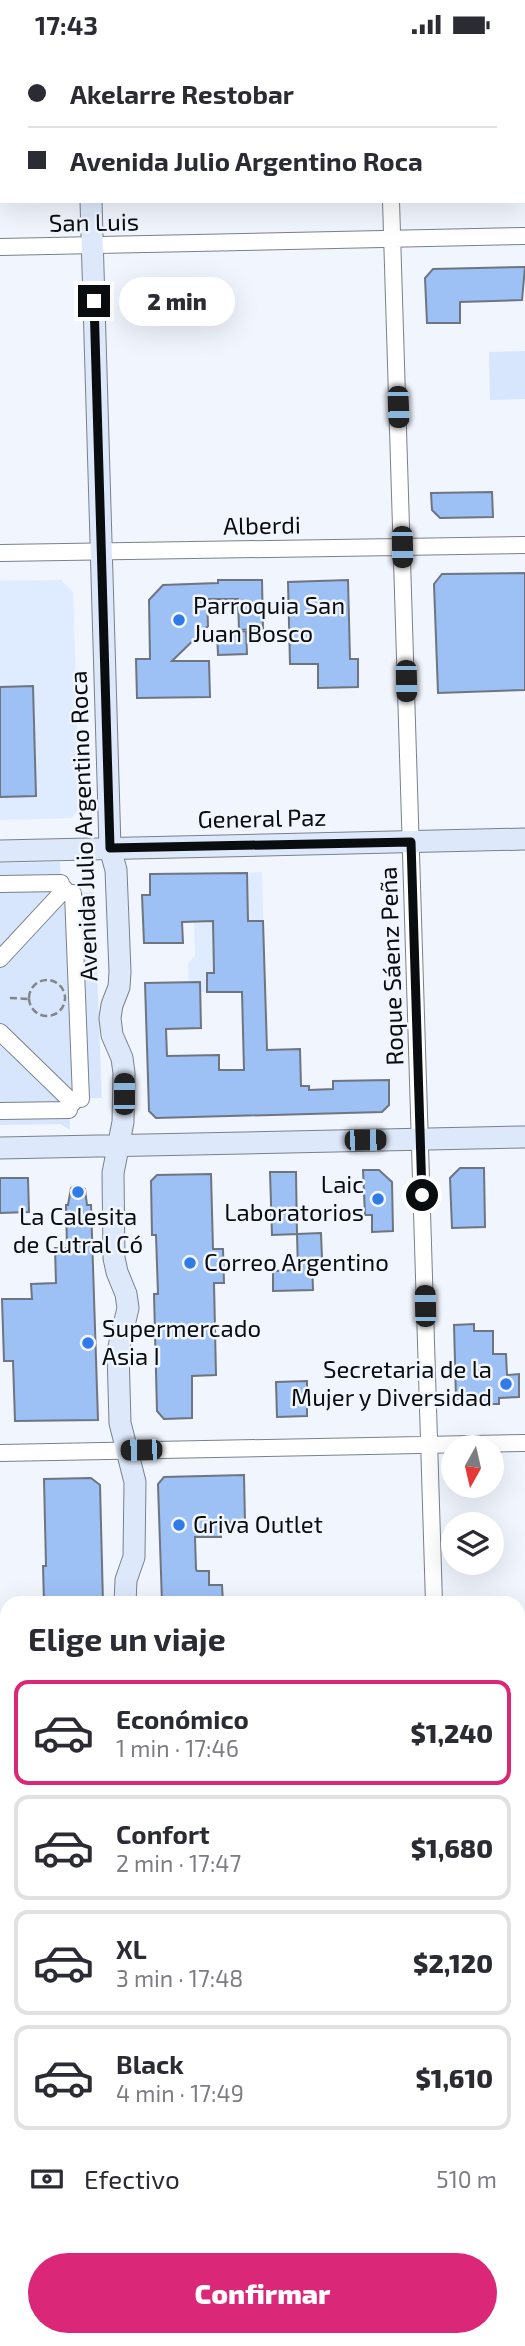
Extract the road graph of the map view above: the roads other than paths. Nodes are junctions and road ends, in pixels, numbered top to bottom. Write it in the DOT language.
graph roads {
  1 [pos="91,203"];
  2 [pos="391,203"];
  3 [pos="525,236"];
  4 [pos="393,239"];
  5 [pos="92,246"];
  6 [pos="0,247"];
  7 [pos="525,545"];
  8 [pos="402,547"];
  9 [pos="101,551"];
  10 [pos="0,553"];
  11 [pos="525,839"];
  12 [pos="411,842"];
  13 [pos="110,848"];
  14 [pos="0,851"];
  15 [pos="0,884"];
  16 [pos="66,888"];
  17 [pos="0,959"];
  18 [pos="0,1032"];
  19 [pos="74,1104"];
  20 [pos="0,1111"];
  21 [pos="525,1137"];
  22 [pos="420,1139"];
  23 [pos="118,1146"];
  24 [pos="0,1148"];
  25 [pos="525,1443"];
  26 [pos="429,1445"];
  27 [pos="127,1450"];
  28 [pos="0,1453"];
  29 [pos="125,1596"];
  30 [pos="434,1596"];
  1 -- 5 [label="street, Avenida Julio Argentino Roca"];
  2 -- 4 [label="street, Roque Sáenz Peña"];
  3 -- 4 [label="street, San Luis"];
  4 -- 5 [label="street, San Luis"];
  4 -- 8 [label="street, Roque Sáenz Peña"];
  5 -- 6 [label="street, San Luis"];
  5 -- 9 [label="street, Avenida Julio Argentino Roca"];
  7 -- 8 [label="street, Alberdi"];
  8 -- 9 [label="street, Alberdi"];
  8 -- 12 [label="street, Roque Sáenz Peña"];
  9 -- 10 [label="street, Alberdi"];
  9 -- 13 [label="street, Avenida Julio Argentino Roca"];
  11 -- 12 [label="street, General Paz"];
  12 -- 13 [label="street, General Paz"];
  12 -- 22 [label="street, Roque Sáenz Peña"];
  13 -- 14 [label="street, General Paz"];
  13 -- 23 [label="street, Avenida Julio Argentino Roca"];
  15 -- 16 [label="street"];
  16 -- 17 [label="street"];
  16 -- 19 [label="street"];
  18 -- 19 [label="street"];
  19 -- 20 [label="street"];
  21 -- 22 [label="street"];
  22 -- 23 [label="street"];
  22 -- 26 [label="street, Roque Sáenz Peña"];
  23 -- 24 [label="street"];
  23 -- 27 [label="street, Avenida Julio Argentino Roca"];
  25 -- 26 [label="street"];
  26 -- 27 [label="street"];
  26 -- 30 [label="street, Roque Sáenz Peña"];
  27 -- 28 [label="street"];
  27 -- 29 [label="street, Avenida Julio Argentino Roca"];
}
